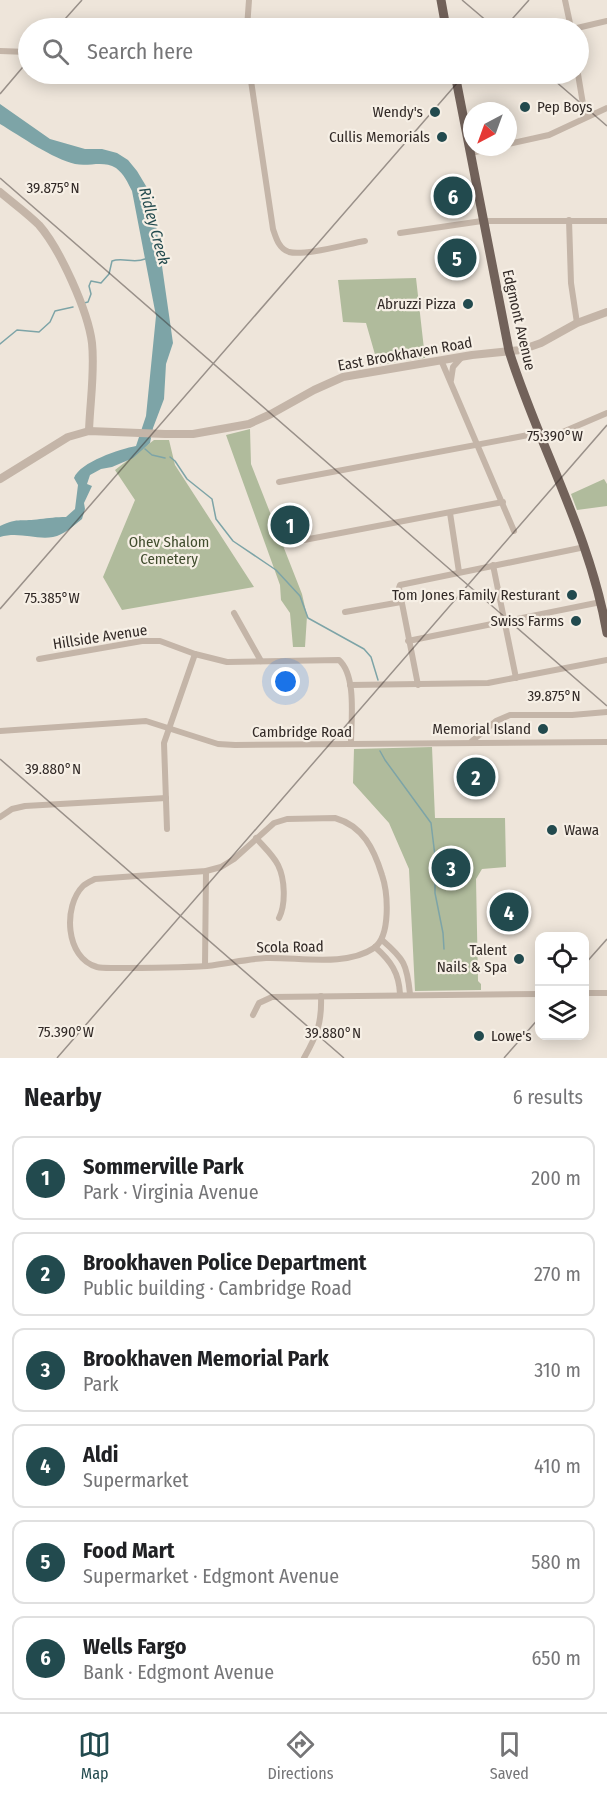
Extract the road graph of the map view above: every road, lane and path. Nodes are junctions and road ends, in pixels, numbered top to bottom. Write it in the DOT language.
graph roads {
  1 [pos="249,0"];
  2 [pos="441,0"];
  3 [pos="565,0"];
  4 [pos="248,18"];
  5 [pos="444,18"];
  6 [pos="569,18"];
  7 [pos="607,21"];
  8 [pos="589,25"];
  9 [pos="0,51"];
  10 [pos="18,52"];
  11 [pos="251,84"];
  12 [pos="457,84"];
  13 [pos="580,84"];
  14 [pos="607,108"];
  15 [pos="463,113"];
  16 [pos="585,116"];
  17 [pos="517,142"];
  18 [pos="471,156"];
  19 [pos="0,192"];
  20 [pos="569,220"];
  21 [pos="607,220"];
  22 [pos="482,221"];
  23 [pos="400,233"];
  24 [pos="365,241"];
  25 [pos="607,312"];
  26 [pos="577,322"];
  27 [pos="509,351"];
  28 [pos="463,357"];
  29 [pos="441,360"];
  30 [pos="451,380"];
  31 [pos="607,413"];
  32 [pos="89,431"];
  33 [pos="540,435"];
  34 [pos="479,444"];
  35 [pos="0,479"];
  36 [pos="279,482"];
  37 [pos="502,502"];
  38 [pos="450,513"];
  39 [pos="514,531"];
  40 [pos="304,540"];
  41 [pos="585,547"];
  42 [pos="493,566"];
  43 [pos="459,572"];
  44 [pos="401,602"];
  45 [pos="601,602"];
  46 [pos="234,612"];
  47 [pos="345,612"];
  48 [pos="505,620"];
  49 [pos="607,633"];
  50 [pos="408,641"];
  51 [pos="195,654"];
  52 [pos="39,659"];
  53 [pos="607,660"];
  54 [pos="261,661"];
  55 [pos="516,678"];
  56 [pos="350,685"];
  57 [pos="418,685"];
  58 [pos="607,712"];
  59 [pos="170,728"];
  60 [pos="0,731"];
  61 [pos="472,742"];
  62 [pos="607,742"];
  63 [pos="351,744"];
  64 [pos="166,798"];
  65 [pos="0,817"];
  66 [pos="167,829"];
  67 [pos="256,838"];
  68 [pos="206,871"];
  69 [pos="279,918"];
  70 [pos="382,940"];
  71 [pos="375,947"];
  72 [pos="206,966"];
  73 [pos="589,993"];
  74 [pos="607,993"];
  75 [pos="400,994"];
  76 [pos="410,994"];
  77 [pos="535,994"];
  78 [pos="321,996"];
  79 [pos="254,1015"];
  80 [pos="304,1058"];
  1 -- 4 [label="street"];
  2 -- 5 [label="main road"];
  3 -- 6 [label="street"];
  7 -- 8 [label="street"];
  9 -- 10 [label="street"];
  11 -- 24 [label="street"];
  12 -- 15 [label="main road, Edgmont Avenue"];
  13 -- 16 [label="street"];
  14 -- 16 [label="street"];
  16 -- 17 [label="street"];
  18 -- 22 [label="main road, Edgmont Avenue"];
  19 -- 32 [label="street"];
  20 -- 21 [label="street"];
  20 -- 22 [label="street"];
  20 -- 26 [label="street"];
  22 -- 23 [label="street"];
  22 -- 27 [label="main road, Edgmont Avenue"];
  25 -- 26 [label="street, East Brookhaven Road"];
  26 -- 27 [label="street, East Brookhaven Road"];
  27 -- 28 [label="street, East Brookhaven Road"];
  27 -- 33 [label="main road, Edgmont Avenue"];
  28 -- 29 [label="street, East Brookhaven Road"];
  28 -- 30 [label="street"];
  29 -- 30 [label="street"];
  29 -- 32 [label="street, East Brookhaven Road"];
  30 -- 34 [label="street"];
  31 -- 33 [label="street"];
  32 -- 35 [label="street"];
  33 -- 34 [label="street"];
  33 -- 41 [label="main road, Edgmont Avenue"];
  34 -- 36 [label="street"];
  34 -- 37 [label="street"];
  37 -- 38 [label="street"];
  37 -- 39 [label="street"];
  38 -- 40 [label="street"];
  38 -- 43 [label="street"];
  41 -- 42 [label="street"];
  41 -- 45 [label="main road, Edgmont Avenue"];
  42 -- 43 [label="street"];
  42 -- 48 [label="street"];
  43 -- 44 [label="street"];
  44 -- 47 [label="street"];
  44 -- 50 [label="street"];
  45 -- 48 [label="street"];
  45 -- 49 [label="main road, Edgmont Avenue"];
  46 -- 54 [label="street"];
  48 -- 50 [label="street"];
  48 -- 55 [label="street"];
  50 -- 57 [label="street"];
  51 -- 52 [label="street, Hillside Avenue"];
  51 -- 54 [label="street, Hillside Avenue"];
  51 -- 59 [label="street"];
  53 -- 55 [label="street"];
  54 -- 56 [label="street, Hillside Avenue"];
  55 -- 57 [label="street"];
  56 -- 57 [label="street"];
  56 -- 63 [label="street"];
  58 -- 61 [label="street"];
  59 -- 60 [label="street, Cambridge Road"];
  59 -- 63 [label="street, Cambridge Road"];
  59 -- 64 [label="street"];
  61 -- 62 [label="street, Cambridge Road"];
  61 -- 63 [label="street, Cambridge Road"];
  64 -- 65 [label="street"];
  64 -- 66 [label="street"];
  67 -- 68 [label="street"];
  67 -- 69 [label="street"];
  67 -- 70 [label="street"];
  68 -- 72 [label="street"];
  68 -- 72 [label="street, Scola Road"];
  70 -- 71 [label="street"];
  70 -- 76 [label="street"];
  71 -- 72 [label="street, Scola Road"];
  71 -- 75 [label="street"];
  73 -- 74 [label="street"];
  75 -- 76 [label="street"];
  75 -- 78 [label="street"];
  76 -- 77 [label="street"];
  78 -- 79 [label="street"];
  78 -- 80 [label="street"];
}
